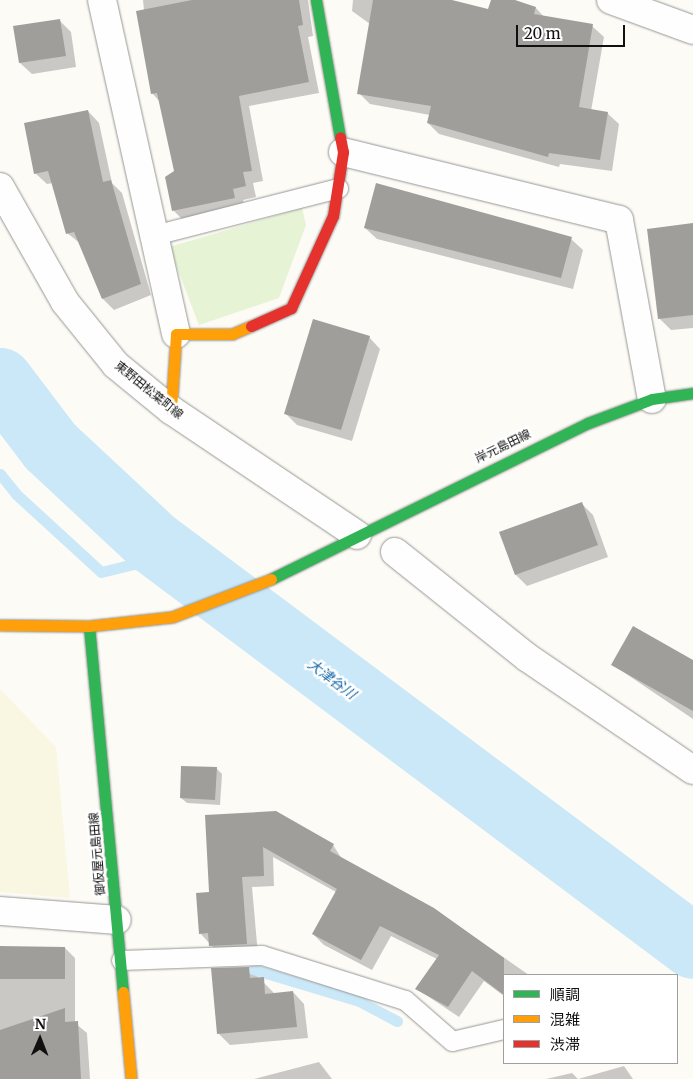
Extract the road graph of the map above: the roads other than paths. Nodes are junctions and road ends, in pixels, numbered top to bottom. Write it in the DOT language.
graph roads {
  1 [pos="102,0"];
  2 [pos="316,0"];
  3 [pos="611,0"];
  4 [pos="693,30"];
  5 [pos="343,152"];
  6 [pos="0,187"];
  7 [pos="338,188"];
  8 [pos="154,235"];
  9 [pos="176,334"];
  10 [pos="693,393"];
  11 [pos="652,399"];
  12 [pos="171,410"];
  13 [pos="357,535"];
  14 [pos="395,552"];
  15 [pos="0,625"];
  16 [pos="88,626"];
  17 [pos="693,770"];
  18 [pos="0,911"];
  19 [pos="117,920"];
  20 [pos="120,960"];
  21 [pos="503,1029"];
  22 [pos="131,1079"];
  1 -- 8 [label="street"];
  2 -- 5 [label="street"];
  3 -- 4 [label="street"];
  5 -- 7 [label="street"];
  5 -- 11 [label="street"];
  6 -- 12 [label="street, 東野田松葉町線"];
  7 -- 8 [label="lane"];
  7 -- 9 [label="street"];
  8 -- 9 [label="street"];
  9 -- 12 [label="street"];
  10 -- 11 [label="street, 岸元島田線"];
  11 -- 13 [label="street, 岸元島田線"];
  12 -- 13 [label="street, 東野田松葉町線"];
  13 -- 16 [label="street, 岸元島田線"];
  14 -- 17 [label="street"];
  15 -- 16 [label="street, 岸元島田線"];
  16 -- 19 [label="street, 御仮屋元島田線"];
  18 -- 19 [label="street"];
  19 -- 20 [label="street, 御仮屋元島田線"];
  20 -- 21 [label="lane"];
  20 -- 22 [label="street, 御仮屋元島田線"];
}
